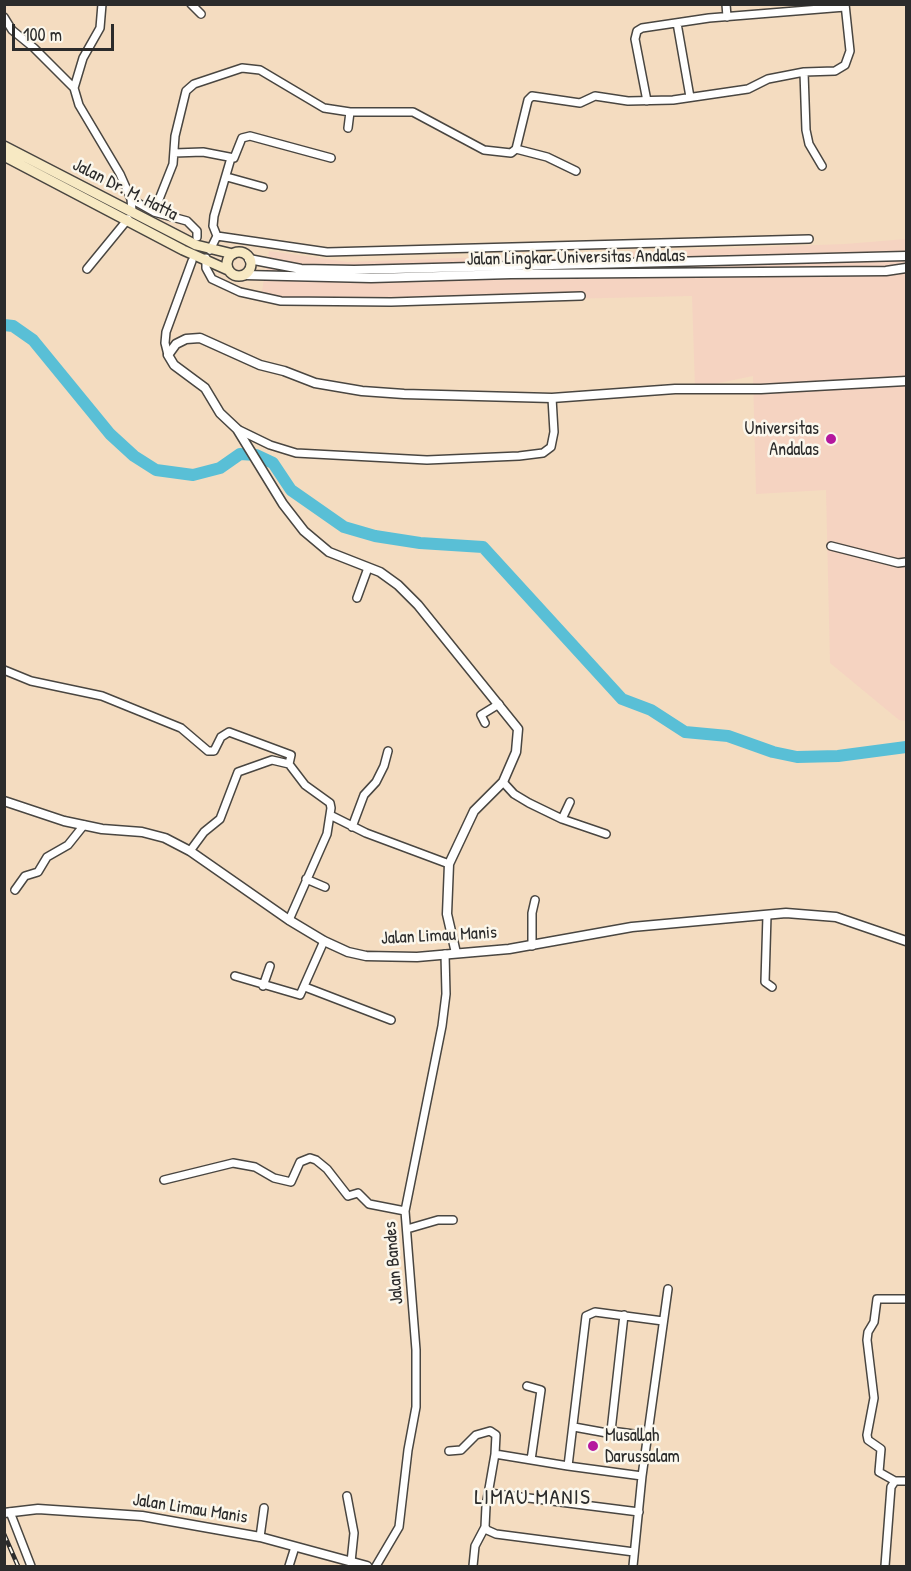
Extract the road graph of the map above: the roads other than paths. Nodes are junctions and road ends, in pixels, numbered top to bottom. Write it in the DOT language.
graph roads {
  1 [pos="102,4"];
  2 [pos="191,4"];
  3 [pos="726,4"];
  4 [pos="845,6"];
  5 [pos="201,14"];
  6 [pos="4,17"];
  7 [pos="728,17"];
  8 [pos="677,23"];
  9 [pos="804,72"];
  10 [pos="74,88"];
  11 [pos="690,97"];
  12 [pos="647,100"];
  13 [pos="350,112"];
  14 [pos="348,128"];
  15 [pos="4,146"];
  16 [pos="516,149"];
  17 [pos="174,153"];
  18 [pos="4,156"];
  19 [pos="231,158"];
  20 [pos="331,158"];
  21 [pos="822,166"];
  22 [pos="576,171"];
  23 [pos="227,177"];
  24 [pos="263,187"];
  25 [pos="131,199"];
  26 [pos="154,212"];
  27 [pos="130,215"];
  28 [pos="217,236"];
  29 [pos="197,237"];
  30 [pos="809,239"];
  31 [pos="208,254"];
  32 [pos="234,254"];
  33 [pos="906,256"];
  34 [pos="249,259"];
  35 [pos="192,261"];
  36 [pos="87,268"];
  37 [pos="906,268"];
  38 [pos="228,270"];
  39 [pos="245,274"];
  40 [pos="581,296"];
  41 [pos="168,355"];
  42 [pos="906,381"];
  43 [pos="552,398"];
  44 [pos="237,429"];
  45 [pos="831,546"];
  46 [pos="906,562"];
  47 [pos="368,568"];
  48 [pos="357,598"];
  49 [pos="4,670"];
  50 [pos="499,704"];
  51 [pos="485,723"];
  52 [pos="388,751"];
  53 [pos="289,764"];
  54 [pos="502,783"];
  55 [pos="4,801"];
  56 [pos="570,802"];
  57 [pos="330,815"];
  58 [pos="562,819"];
  59 [pos="84,825"];
  60 [pos="352,827"];
  61 [pos="606,834"];
  62 [pos="190,852"];
  63 [pos="449,864"];
  64 [pos="306,879"];
  65 [pos="325,887"];
  66 [pos="15,890"];
  67 [pos="534,900"];
  68 [pos="768,915"];
  69 [pos="289,920"];
  70 [pos="324,940"];
  71 [pos="906,941"];
  72 [pos="532,945"];
  73 [pos="456,953"];
  74 [pos="445,954"];
  75 [pos="270,966"];
  76 [pos="235,976"];
  77 [pos="263,986"];
  78 [pos="305,987"];
  79 [pos="772,987"];
  80 [pos="391,1020"];
  81 [pos="164,1180"];
  82 [pos="405,1211"];
  83 [pos="453,1220"];
  84 [pos="407,1228"];
  85 [pos="668,1289"];
  86 [pos="906,1299"];
  87 [pos="624,1315"];
  88 [pos="663,1321"];
  89 [pos="527,1386"];
  90 [pos="574,1427"];
  91 [pos="611,1431"];
  92 [pos="648,1436"];
  93 [pos="449,1450"];
  94 [pos="495,1454"];
  95 [pos="531,1460"];
  96 [pos="568,1466"];
  97 [pos="642,1476"];
  98 [pos="895,1481"];
  99 [pos="906,1481"];
  100 [pos="489,1493"];
  101 [pos="347,1496"];
  102 [pos="264,1508"];
  103 [pos="639,1512"];
  104 [pos="7,1513"];
  105 [pos="485,1527"];
  106 [pos="260,1537"];
  107 [pos="295,1547"];
  108 [pos="634,1552"];
  109 [pos="351,1562"];
  110 [pos="31,1566"];
  111 [pos="289,1566"];
  112 [pos="367,1566"];
  113 [pos="376,1566"];
  114 [pos="473,1566"];
  115 [pos="633,1566"];
  116 [pos="885,1566"];
  1 -- 10 [label="street"];
  2 -- 5 [label="street"];
  3 -- 7 [label="street"];
  4 -- 7 [label="street"];
  4 -- 9 [label="street"];
  6 -- 10 [label="street"];
  7 -- 8 [label="street"];
  8 -- 11 [label="street"];
  8 -- 12 [label="street"];
  9 -- 11 [label="street"];
  9 -- 21 [label="street"];
  10 -- 25 [label="street"];
  11 -- 12 [label="street"];
  12 -- 16 [label="street"];
  13 -- 14 [label="street"];
  13 -- 16 [label="street"];
  13 -- 17 [label="street"];
  15 -- 27 [label="main road, Jalan Dr. M. Hatta"];
  16 -- 22 [label="street"];
  17 -- 19 [label="street"];
  17 -- 26 [label="street"];
  18 -- 27 [label="main road, Jalan Dr. M. Hatta"];
  19 -- 20 [label="street"];
  19 -- 23 [label="street"];
  23 -- 24 [label="street"];
  23 -- 28 [label="street"];
  25 -- 26 [label="street"];
  25 -- 27 [label="street"];
  26 -- 29 [label="street"];
  27 -- 31 [label="main road, Jalan Dr. M. Hatta"];
  27 -- 36 [label="street"];
  28 -- 30 [label="street"];
  28 -- 31 [label="street"];
  31 -- 32 [label="main road, Jalan Dr. M. Hatta"];
  31 -- 38 [label="main road, Jalan Dr. M. Hatta"];
  31 -- 40 [label="street"];
  32 -- 34 [label="main road"];
  32 -- 38 [label="main road"];
  33 -- 34 [label="street, Jalan Lingkar Universitas Andalas"];
  34 -- 39 [label="main road"];
  35 -- 41 [label="street"];
  37 -- 39 [label="street, Jalan Lingkar Universitas Andalas"];
  38 -- 39 [label="main road"];
  41 -- 43 [label="street"];
  41 -- 44 [label="street"];
  42 -- 43 [label="street"];
  43 -- 44 [label="street"];
  44 -- 47 [label="street"];
  45 -- 46 [label="street"];
  47 -- 48 [label="street"];
  47 -- 50 [label="street"];
  49 -- 53 [label="street"];
  50 -- 51 [label="street"];
  50 -- 54 [label="street"];
  52 -- 60 [label="street"];
  53 -- 57 [label="street"];
  53 -- 62 [label="street"];
  54 -- 58 [label="street"];
  54 -- 63 [label="street"];
  55 -- 59 [label="street, Jalan Limau Manis"];
  56 -- 58 [label="street"];
  57 -- 60 [label="street"];
  57 -- 64 [label="street"];
  58 -- 61 [label="street"];
  59 -- 62 [label="street, Jalan Limau Manis"];
  59 -- 66 [label="street"];
  60 -- 63 [label="street"];
  62 -- 69 [label="street, Jalan Limau Manis"];
  63 -- 73 [label="street"];
  64 -- 65 [label="street"];
  64 -- 69 [label="street"];
  67 -- 72 [label="street"];
  68 -- 71 [label="street, Jalan Limau Manis"];
  68 -- 72 [label="street, Jalan Limau Manis"];
  68 -- 79 [label="street"];
  69 -- 70 [label="street, Jalan Limau Manis"];
  70 -- 74 [label="street, Jalan Limau Manis"];
  70 -- 78 [label="street"];
  72 -- 73 [label="street, Jalan Limau Manis"];
  73 -- 74 [label="street, Jalan Limau Manis"];
  74 -- 82 [label="street, Jalan Bandes"];
  75 -- 77 [label="street"];
  76 -- 77 [label="street"];
  77 -- 78 [label="street"];
  78 -- 80 [label="street"];
  81 -- 82 [label="street"];
  82 -- 84 [label="street, Jalan Bandes"];
  83 -- 84 [label="street"];
  84 -- 113 [label="street, Jalan Bandes"];
  85 -- 88 [label="street"];
  86 -- 98 [label="street"];
  87 -- 88 [label="street"];
  87 -- 90 [label="street"];
  87 -- 91 [label="street"];
  88 -- 92 [label="street"];
  89 -- 95 [label="street"];
  90 -- 91 [label="street"];
  90 -- 96 [label="street"];
  91 -- 92 [label="street"];
  92 -- 97 [label="street"];
  93 -- 94 [label="street"];
  94 -- 95 [label="street"];
  94 -- 100 [label="street"];
  95 -- 96 [label="street"];
  96 -- 97 [label="street"];
  97 -- 103 [label="street"];
  98 -- 99 [label="street"];
  98 -- 116 [label="street"];
  100 -- 103 [label="street"];
  100 -- 105 [label="street"];
  101 -- 109 [label="street"];
  102 -- 106 [label="street"];
  103 -- 108 [label="street"];
  104 -- 106 [label="street, Jalan Limau Manis"];
  104 -- 110 [label="street"];
  105 -- 108 [label="street"];
  105 -- 114 [label="street"];
  106 -- 107 [label="street, Jalan Limau Manis"];
  107 -- 109 [label="street, Jalan Limau Manis"];
  107 -- 111 [label="street"];
  108 -- 115 [label="street"];
  109 -- 112 [label="street, Jalan Limau Manis"];
}
